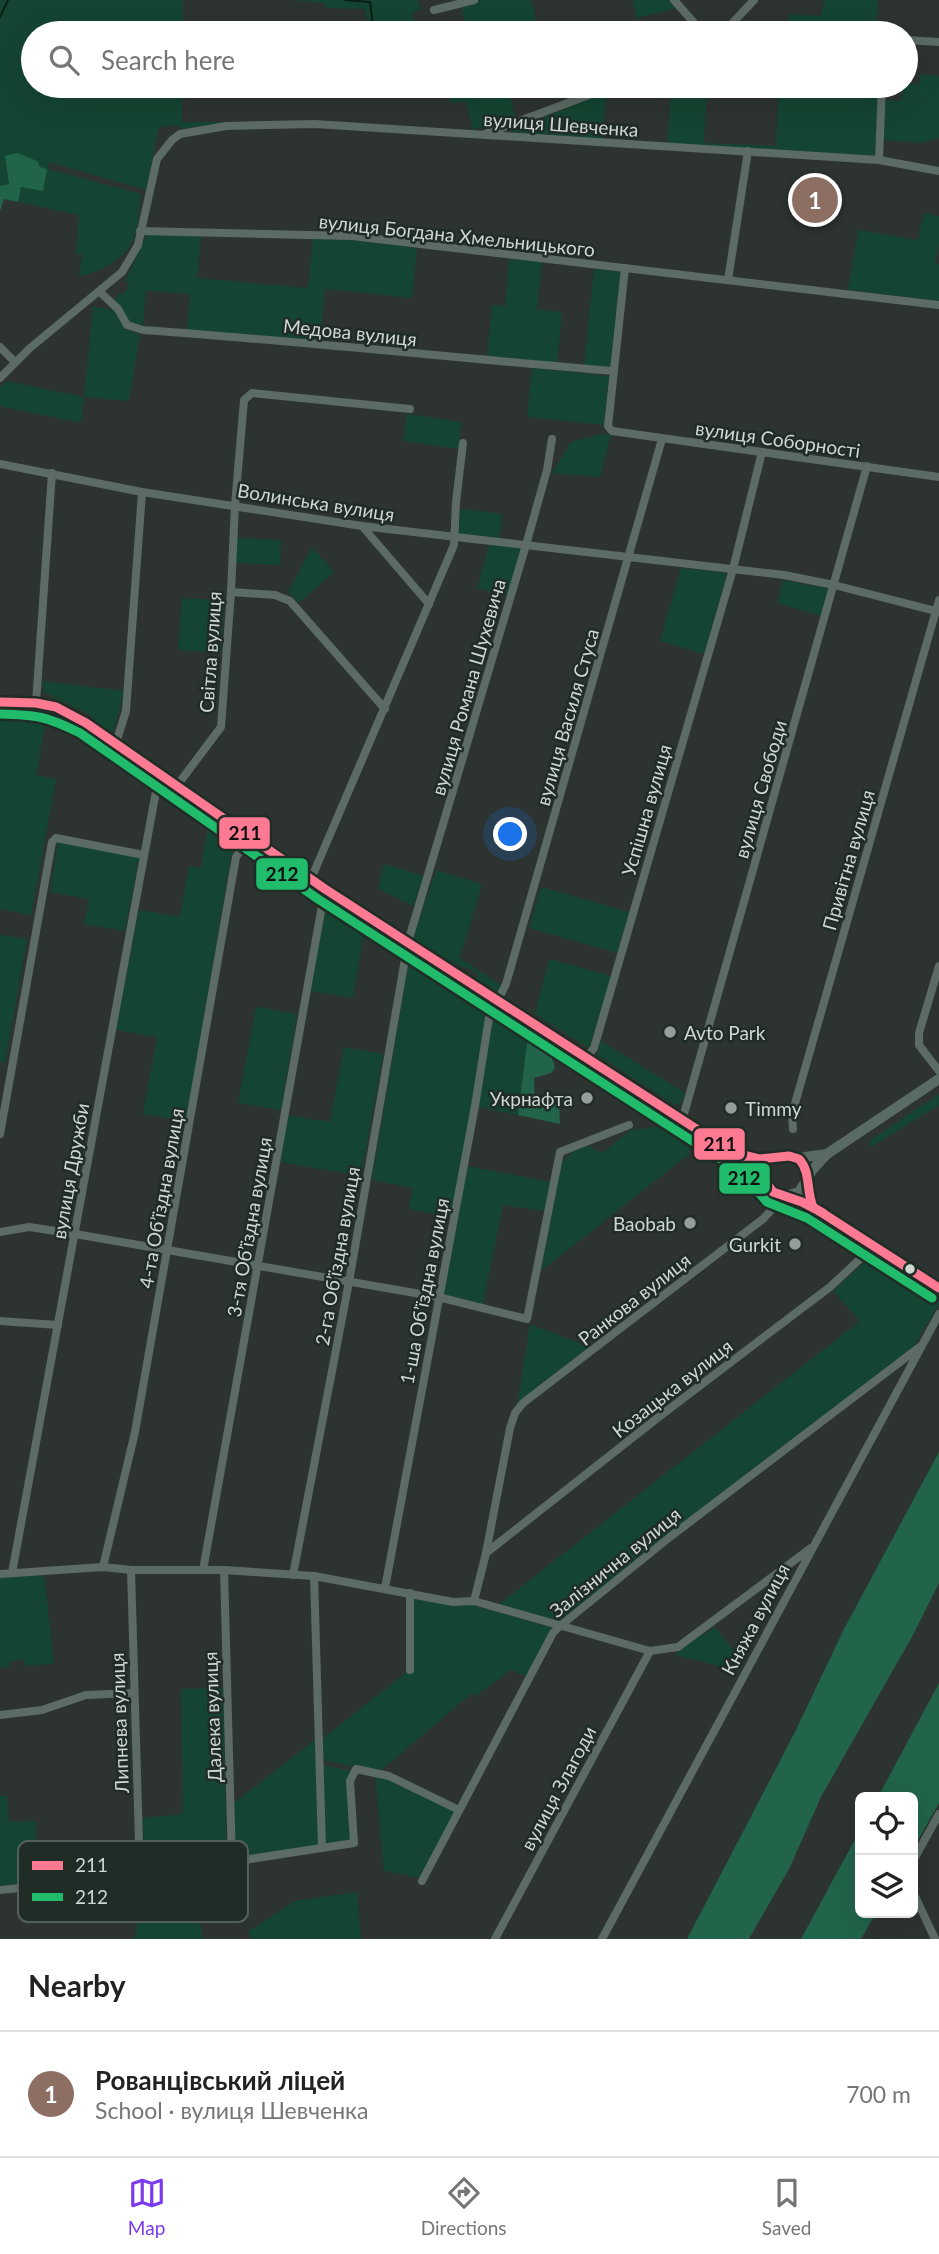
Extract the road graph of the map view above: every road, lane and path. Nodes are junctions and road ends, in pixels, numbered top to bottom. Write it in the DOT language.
graph roads {
  1 [pos="474,0"];
  2 [pos="674,0"];
  3 [pos="754,0"];
  4 [pos="433,10"];
  5 [pos="692,21"];
  6 [pos="734,21"];
  7 [pos="918,41"];
  8 [pos="939,42"];
  9 [pos="581,98"];
  10 [pos="882,98"];
  11 [pos="482,135"];
  12 [pos="748,152"];
  13 [pos="879,160"];
  14 [pos="939,171"];
  15 [pos="140,231"];
  16 [pos="625,268"];
  17 [pos="728,280"];
  18 [pos="100,292"];
  19 [pos="939,305"];
  20 [pos="0,347"];
  21 [pos="15,362"];
  22 [pos="613,371"];
  23 [pos="0,378"];
  24 [pos="410,409"];
  25 [pos="552,439"];
  26 [pos="662,439"];
  27 [pos="463,443"];
  28 [pos="762,452"];
  29 [pos="0,464"];
  30 [pos="867,466"];
  31 [pos="52,474"];
  32 [pos="939,477"];
  33 [pos="142,492"];
  34 [pos="235,505"];
  35 [pos="362,526"];
  36 [pos="455,537"];
  37 [pos="526,545"];
  38 [pos="630,557"];
  39 [pos="733,569"];
  40 [pos="834,585"];
  41 [pos="231,592"];
  42 [pos="939,600"];
  43 [pos="429,604"];
  44 [pos="938,612"];
  45 [pos="0,702"];
  46 [pos="36,703"];
  47 [pos="385,709"];
  48 [pos="116,743"];
  49 [pos="159,775"];
  50 [pos="176,787"];
  51 [pos="250,837"];
  52 [pos="144,855"];
  53 [pos="311,879"];
  54 [pos="325,889"];
  55 [pos="408,942"];
  56 [pos="939,966"];
  57 [pos="498,1001"];
  58 [pos="586,1058"];
  59 [pos="939,1071"];
  60 [pos="939,1079"];
  61 [pos="682,1121"];
  62 [pos="629,1125"];
  63 [pos="793,1129"];
  64 [pos="0,1134"];
  65 [pos="732,1152"];
  66 [pos="827,1154"];
  67 [pos="776,1157"];
  68 [pos="798,1158"];
  69 [pos="806,1180"];
  70 [pos="766,1183"];
  71 [pos="773,1192"];
  72 [pos="786,1196"];
  73 [pos="813,1207"];
  74 [pos="763,1219"];
  75 [pos="0,1232"];
  76 [pos="75,1234"];
  77 [pos="875,1245"];
  78 [pos="167,1251"];
  79 [pos="258,1265"];
  80 [pos="349,1282"];
  81 [pos="939,1288"];
  82 [pos="438,1297"];
  83 [pos="939,1314"];
  84 [pos="0,1321"];
  85 [pos="58,1325"];
  86 [pos="921,1346"];
  87 [pos="811,1548"];
  88 [pos="486,1553"];
  89 [pos="103,1567"];
  90 [pos="131,1570"];
  91 [pos="203,1570"];
  92 [pos="224,1570"];
  93 [pos="12,1573"];
  94 [pos="0,1574"];
  95 [pos="293,1575"];
  96 [pos="314,1576"];
  97 [pos="385,1588"];
  98 [pos="410,1593"];
  99 [pos="474,1601"];
  100 [pos="560,1626"];
  101 [pos="650,1651"];
  102 [pos="410,1670"];
  103 [pos="133,1693"];
  104 [pos="0,1715"];
  105 [pos="459,1810"];
  106 [pos="939,1814"];
  107 [pos="139,1841"];
  108 [pos="231,1841"];
  109 [pos="322,1847"];
  110 [pos="916,1855"];
  111 [pos="248,1860"];
  112 [pos="422,1881"];
  113 [pos="18,1888"];
  114 [pos="0,1890"];
  115 [pos="918,1903"];
  116 [pos="495,1939"];
  117 [pos="602,1939"];
  118 [pos="935,1939"];
  1 -- 4 [label="street"];
  2 -- 5 [label="street"];
  3 -- 6 [label="street"];
  7 -- 8 [label="street"];
  9 -- 11 [label="street"];
  10 -- 13 [label="street"];
  11 -- 12 [label="street, вулиця Шевченка"];
  11 -- 15 [label="street, вулиця Шевченка"];
  12 -- 13 [label="street, вулиця Шевченка"];
  12 -- 17 [label="street"];
  13 -- 14 [label="street, вулиця Шевченка"];
  15 -- 16 [label="street, вулиця Богдана Хмельницького"];
  15 -- 18 [label="street"];
  16 -- 17 [label="street, вулиця Богдана Хмельницького"];
  16 -- 22 [label="street"];
  17 -- 19 [label="street, вулиця Богдана Хмельницького"];
  18 -- 21 [label="street"];
  18 -- 22 [label="street, Медова вулиця"];
  20 -- 21 [label="street"];
  21 -- 23 [label="street"];
  22 -- 26 [label="street, вулиця Соборності"];
  24 -- 34 [label="street, Світла вулиця"];
  25 -- 37 [label="street, вулиця Романа Шухевича"];
  26 -- 28 [label="street, вулиця Соборності"];
  26 -- 38 [label="street, вулиця Василя Стуса"];
  27 -- 36 [label="street"];
  28 -- 30 [label="street, вулиця Соборності"];
  28 -- 39 [label="street, Успішна вулиця"];
  29 -- 31 [label="street, Волинська вулиця"];
  30 -- 32 [label="street, вулиця Соборності"];
  30 -- 40 [label="street, вулиця Свободи"];
  31 -- 33 [label="street, Волинська вулиця"];
  31 -- 46 [label="street"];
  33 -- 34 [label="street, Волинська вулиця"];
  33 -- 48 [label="street"];
  34 -- 35 [label="street, Волинська вулиця"];
  34 -- 41 [label="street, Світла вулиця"];
  35 -- 36 [label="street, Волинська вулиця"];
  35 -- 43 [label="street"];
  36 -- 37 [label="street, Волинська вулиця"];
  36 -- 43 [label="street"];
  37 -- 38 [label="street, Волинська вулиця"];
  37 -- 55 [label="street, вулиця Романа Шухевича"];
  38 -- 39 [label="street, Волинська вулиця"];
  38 -- 57 [label="street, вулиця Василя Стуса"];
  39 -- 40 [label="street, Волинська вулиця"];
  39 -- 58 [label="street, Успішна вулиця"];
  40 -- 44 [label="street, Волинська вулиця"];
  40 -- 61 [label="street, вулиця Свободи"];
  41 -- 47 [label="street"];
  41 -- 50 [label="street, Світла вулиця"];
  42 -- 44 [label="street, Привітна вулиця"];
  43 -- 47 [label="street"];
  44 -- 63 [label="street, Привітна вулиця"];
  45 -- 46 [label="main road"];
  46 -- 48 [label="main road"];
  47 -- 53 [label="street"];
  48 -- 49 [label="main road"];
  49 -- 50 [label="main road"];
  49 -- 52 [label="street, вулиця Дружби"];
  50 -- 51 [label="main road"];
  51 -- 53 [label="main road"];
  51 -- 78 [label="street, 4-та Обʼїздна вулиця"];
  52 -- 64 [label="street"];
  52 -- 76 [label="street, вулиця Дружби"];
  53 -- 54 [label="main road"];
  54 -- 55 [label="main road"];
  54 -- 79 [label="street, 3-тя Обʼїздна вулиця"];
  55 -- 57 [label="main road"];
  55 -- 80 [label="street, 2-га Обʼїздна вулиця"];
  56 -- 59 [label="street"];
  57 -- 58 [label="main road"];
  57 -- 82 [label="street, 1-ша Обʼїздна вулиця"];
  58 -- 61 [label="main road"];
  60 -- 66 [label="main road"];
  61 -- 65 [label="main road"];
  62 -- 82 [label="street"];
  65 -- 67 [label="main road"];
  65 -- 70 [label="main road"];
  66 -- 68 [label="main road"];
  66 -- 69 [label="main road"];
  67 -- 68 [label="main road"];
  67 -- 70 [label="main road"];
  68 -- 69 [label="main road"];
  69 -- 72 [label="main road"];
  69 -- 73 [label="street"];
  70 -- 71 [label="main road"];
  71 -- 72 [label="main road"];
  71 -- 74 [label="street"];
  72 -- 73 [label="street"];
  72 -- 74 [label="street, Ранкова вулиця"];
  73 -- 77 [label="street"];
  74 -- 88 [label="street, Ранкова вулиця"];
  75 -- 76 [label="street"];
  76 -- 78 [label="street"];
  76 -- 85 [label="street, вулиця Дружби"];
  77 -- 81 [label="street"];
  77 -- 88 [label="street, Козацька вулиця"];
  78 -- 79 [label="street"];
  78 -- 89 [label="street, 4-та Обʼїздна вулиця"];
  79 -- 80 [label="street"];
  79 -- 91 [label="street, 3-тя Обʼїздна вулиця"];
  80 -- 82 [label="street"];
  80 -- 95 [label="street, 2-га Обʼїздна вулиця"];
  82 -- 97 [label="street, 1-ша Обʼїздна вулиця"];
  83 -- 86 [label="street, Княжа вулиця"];
  84 -- 85 [label="street"];
  85 -- 93 [label="street, вулиця Дружби"];
  86 -- 87 [label="street, Княжа вулиця"];
  86 -- 100 [label="street, Залізнична вулиця"];
  87 -- 101 [label="street"];
  87 -- 117 [label="street, Княжа вулиця"];
  88 -- 99 [label="street"];
  89 -- 90 [label="street"];
  89 -- 93 [label="street"];
  90 -- 91 [label="street"];
  90 -- 103 [label="street, Липнева вулиця"];
  91 -- 92 [label="street"];
  92 -- 95 [label="street"];
  92 -- 108 [label="street, Далека вулиця"];
  93 -- 94 [label="street"];
  95 -- 96 [label="street"];
  96 -- 97 [label="street"];
  96 -- 109 [label="street"];
  97 -- 98 [label="street"];
  98 -- 99 [label="street"];
  98 -- 102 [label="street"];
  99 -- 100 [label="street"];
  100 -- 101 [label="street"];
  100 -- 105 [label="street, Залізнична вулиця"];
  101 -- 116 [label="street, вулиця Злагоди"];
  103 -- 104 [label="street"];
  103 -- 107 [label="street, Липнева вулиця"];
  105 -- 109 [label="street"];
  105 -- 112 [label="street, Залізнична вулиця"];
  106 -- 110 [label="street"];
  109 -- 111 [label="street"];
  113 -- 114 [label="street"];
  115 -- 118 [label="street"];
}
